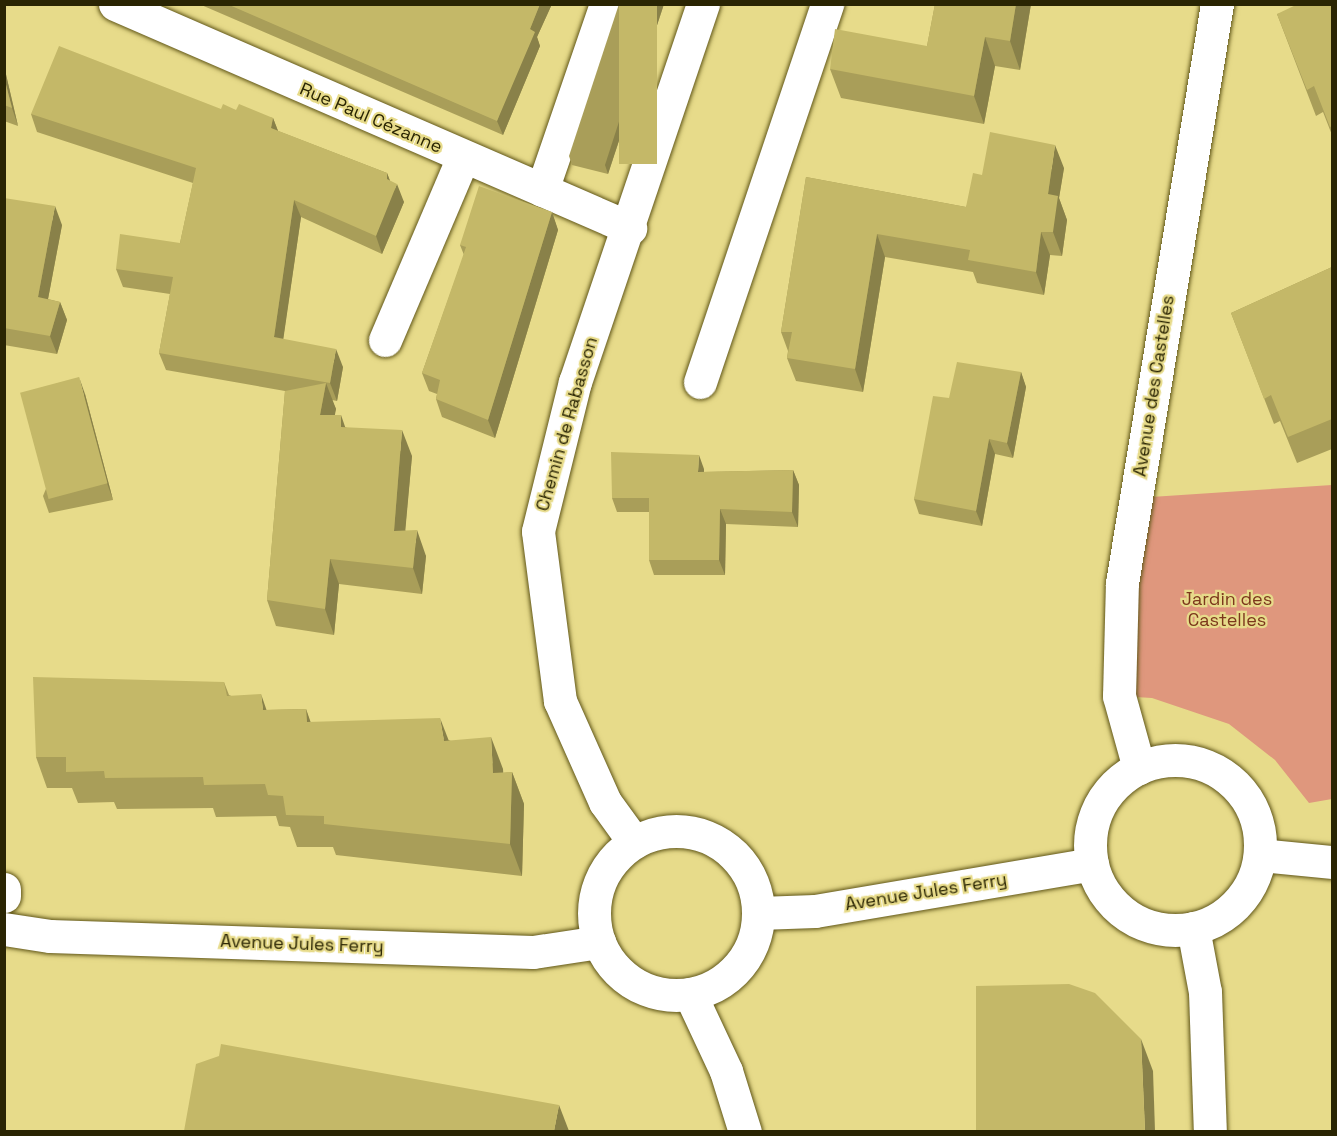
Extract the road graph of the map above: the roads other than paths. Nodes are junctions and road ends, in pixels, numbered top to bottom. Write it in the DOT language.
graph roads {
  1 [pos="115,4"];
  2 [pos="606,4"];
  3 [pos="703,4"];
  4 [pos="826,4"];
  5 [pos="1217,4"];
  6 [pos="463,157"];
  7 [pos="542,190"];
  8 [pos="630,228"];
  9 [pos="385,340"];
  10 [pos="700,382"];
  11 [pos="1139,768"];
  12 [pos="634,842"];
  13 [pos="1260,855"];
  14 [pos="1332,861"];
  15 [pos="1092,864"];
  16 [pos="4,889"];
  17 [pos="4,896"];
  18 [pos="759,913"];
  19 [pos="1193,928"];
  20 [pos="4,929"];
  21 [pos="598,942"];
  22 [pos="690,994"];
  23 [pos="745,1131"];
  24 [pos="1210,1131"];
  1 -- 6 [label="street, Rue Paul Cézanne"];
  2 -- 7 [label="street"];
  3 -- 8 [label="street, Chemin de Rabasson"];
  4 -- 10 [label="street"];
  5 -- 11 [label="street, Avenue des Castelles"];
  6 -- 7 [label="street, Rue Paul Cézanne"];
  6 -- 9 [label="street"];
  7 -- 8 [label="street, Rue Paul Cézanne"];
  8 -- 12 [label="street, Chemin de Rabasson"];
  11 -- 13 [label="street"];
  11 -- 15 [label="street"];
  12 -- 18 [label="street"];
  12 -- 21 [label="street"];
  13 -- 14 [label="street"];
  13 -- 19 [label="street"];
  15 -- 18 [label="street, Avenue Jules Ferry"];
  15 -- 19 [label="street"];
  16 -- 17 [label="street"];
  18 -- 22 [label="street"];
  19 -- 24 [label="street"];
  20 -- 21 [label="street, Avenue Jules Ferry"];
  21 -- 22 [label="street"];
  22 -- 23 [label="street"];
}
